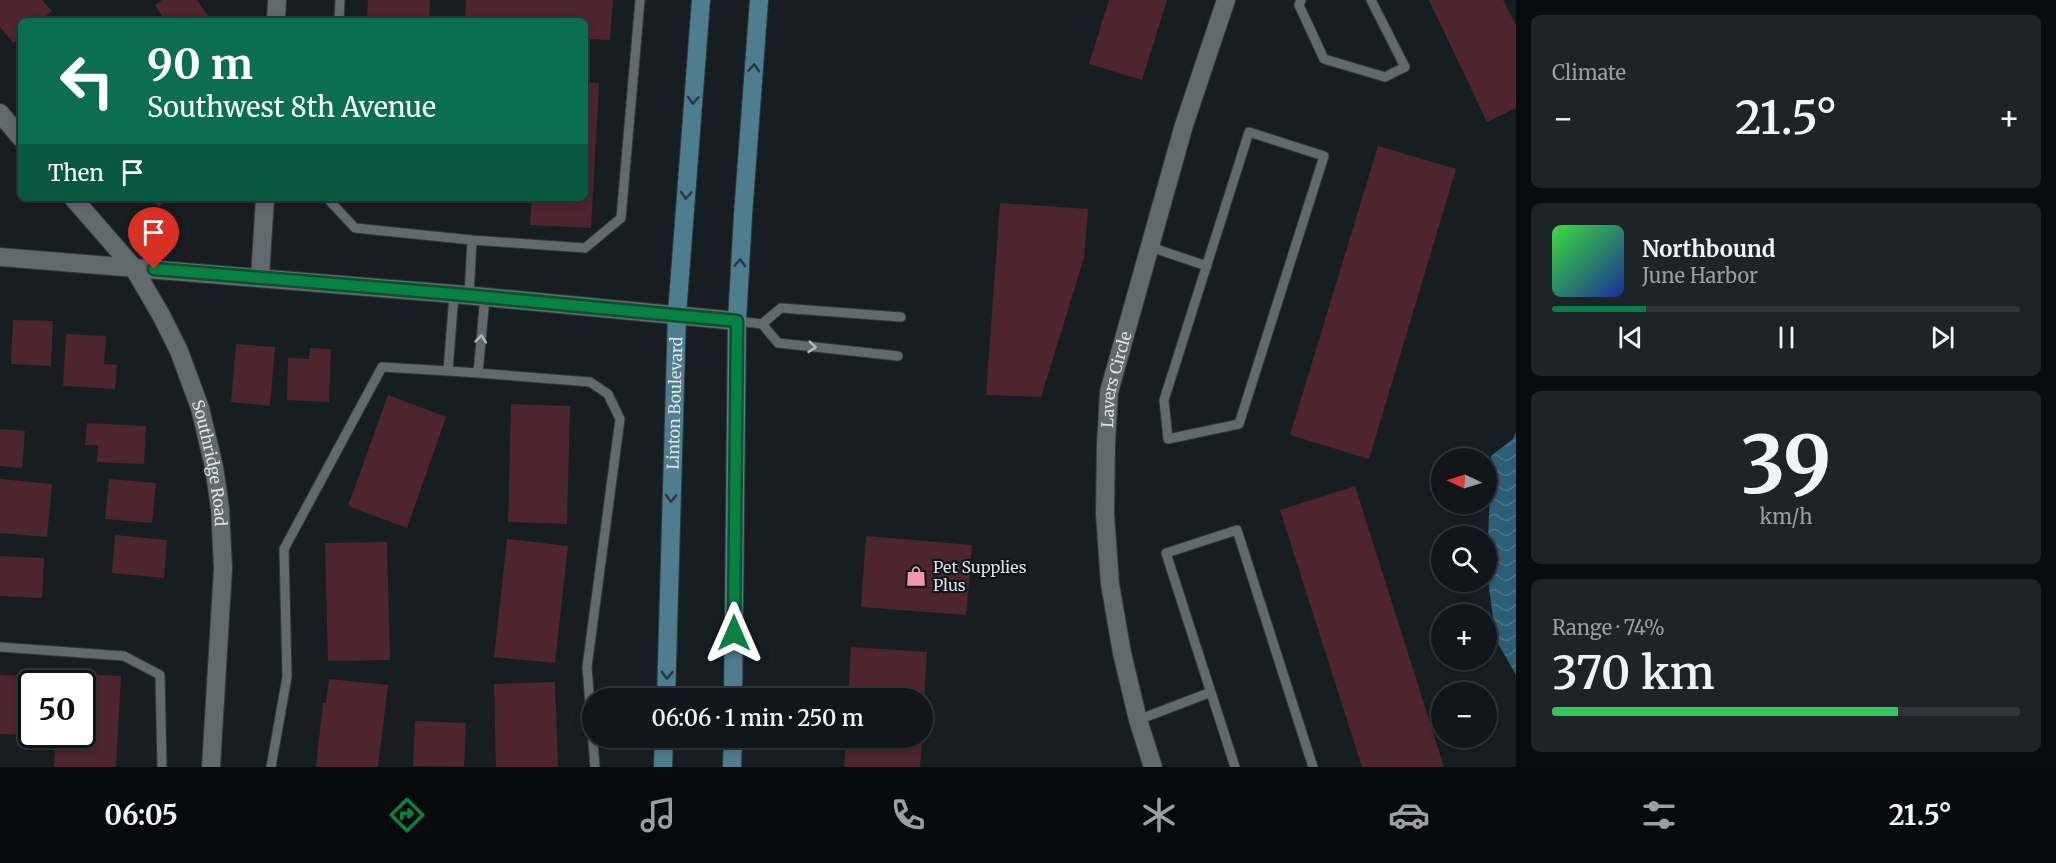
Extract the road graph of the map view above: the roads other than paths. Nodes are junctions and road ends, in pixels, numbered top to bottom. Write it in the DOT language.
graph roads {
  1 [pos="277,0"];
  2 [pos="340,0"];
  3 [pos="640,0"];
  4 [pos="701,0"];
  5 [pos="759,0"];
  6 [pos="1226,0"];
  7 [pos="1301,0"];
  8 [pos="1371,0"];
  9 [pos="276,18"];
  10 [pos="339,18"];
  11 [pos="0,113"];
  12 [pos="18,134"];
  13 [pos="76,201"];
  14 [pos="265,201"];
  15 [pos="330,201"];
  16 [pos="472,240"];
  17 [pos="1150,247"];
  18 [pos="0,257"];
  19 [pos="1207,266"];
  20 [pos="133,267"];
  21 [pos="260,277"];
  22 [pos="469,295"];
  23 [pos="677,314"];
  24 [pos="902,318"];
  25 [pos="737,321"];
  26 [pos="762,324"];
  27 [pos="898,356"];
  28 [pos="448,371"];
  29 [pos="478,374"];
  30 [pos="0,647"];
  31 [pos="666,688"];
  32 [pos="733,688"];
  33 [pos="1211,692"];
  34 [pos="1138,720"];
  35 [pos="664,748"];
  36 [pos="733,748"];
  37 [pos="162,767"];
  38 [pos="211,767"];
  39 [pos="271,767"];
  40 [pos="595,767"];
  41 [pos="663,767"];
  42 [pos="732,767"];
  43 [pos="1153,767"];
  44 [pos="1235,767"];
  45 [pos="1313,767"];
  1 -- 9 [label="street"];
  2 -- 10 [label="lane"];
  3 -- 16 [label="lane"];
  4 -- 23 [label="main road, Linton Boulevard, one-way"];
  25 -- 5 [label="main road, one-way"];
  6 -- 17 [label="street, Lavers Circle"];
  7 -- 8 [label="lane"];
  11 -- 12 [label="street"];
  13 -- 20 [label="street, Southridge Road"];
  14 -- 21 [label="street"];
  15 -- 16 [label="lane"];
  16 -- 22 [label="lane"];
  17 -- 19 [label="lane"];
  17 -- 34 [label="street, Lavers Circle"];
  18 -- 20 [label="street"];
  19 -- 19 [label="lane"];
  20 -- 21 [label="street"];
  20 -- 38 [label="street, Southridge Road"];
  21 -- 22 [label="street"];
  22 -- 23 [label="street"];
  22 -- 28 [label="lane"];
  29 -- 22 [label="lane, one-way"];
  23 -- 25 [label="street"];
  23 -- 31 [label="main road, Linton Boulevard, one-way"];
  24 -- 26 [label="lane"];
  25 -- 26 [label="lane"];
  25 -- 32 [label="main road"];
  26 -- 27 [label="lane, one-way"];
  28 -- 29 [label="lane"];
  28 -- 39 [label="lane"];
  29 -- 40 [label="lane"];
  30 -- 37 [label="lane"];
  33 -- 34 [label="lane"];
  33 -- 44 [label="lane"];
  33 -- 45 [label="lane"];
  34 -- 43 [label="street, Lavers Circle"];
  35 -- 41 [label="main road"];
  36 -- 42 [label="main road"];
}
